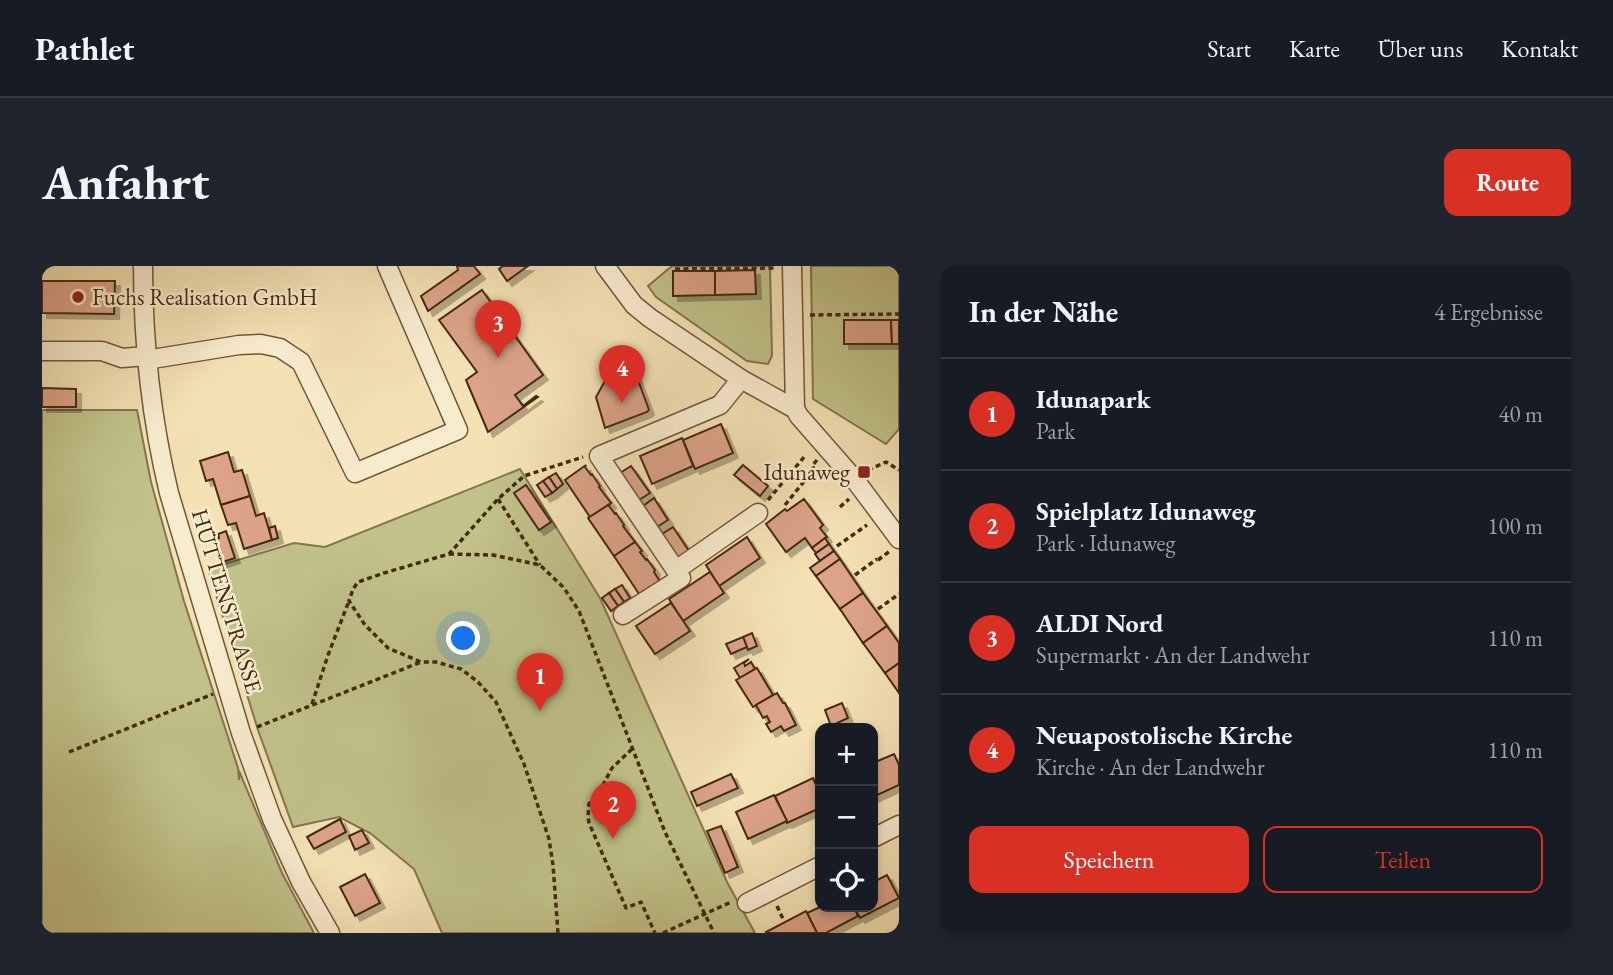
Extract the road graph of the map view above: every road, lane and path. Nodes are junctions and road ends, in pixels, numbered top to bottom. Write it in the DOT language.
graph roads {
  1 [pos="143,266"];
  2 [pos="387,266"];
  3 [pos="605,266"];
  4 [pos="792,267"];
  5 [pos="675,269"];
  6 [pos="899,314"];
  7 [pos="793,315"];
  8 [pos="42,351"];
  9 [pos="146,358"];
  10 [pos="741,379"];
  11 [pos="795,408"];
  12 [pos="599,456"];
  13 [pos="805,456"];
  14 [pos="899,470"];
  15 [pos="820,478"];
  16 [pos="855,480"];
  17 [pos="850,498"];
  18 [pos="498,499"];
  19 [pos="785,505"];
  20 [pos="840,507"];
  21 [pos="758,513"];
  22 [pos="881,515"];
  23 [pos="899,539"];
  24 [pos="837,546"];
  25 [pos="449,554"];
  26 [pos="877,559"];
  27 [pos="540,565"];
  28 [pos="676,570"];
  29 [pos="855,575"];
  30 [pos="899,594"];
  31 [pos="349,601"];
  32 [pos="878,608"];
  33 [pos="623,615"];
  34 [pos="421,662"];
  35 [pos="228,688"];
  36 [pos="312,706"];
  37 [pos="242,733"];
  38 [pos="632,749"];
  39 [pos="69,752"];
  40 [pos="899,825"];
  41 [pos="878,836"];
  42 [pos="815,868"];
  43 [pos="743,901"];
  44 [pos="776,904"];
  45 [pos="703,914"];
  46 [pos="784,921"];
  47 [pos="330,933"];
  48 [pos="558,933"];
  49 [pos="655,933"];
  50 [pos="663,933"];
  51 [pos="714,933"];
  1 -- 9 [label="street, HÜTTENSTRASSE"];
  2 -- 9 [label="street"];
  3 -- 10 [label="street"];
  4 -- 5 [label="path"];
  4 -- 7 [label="street"];
  6 -- 7 [label="path"];
  7 -- 11 [label="street"];
  8 -- 9 [label="street"];
  9 -- 35 [label="street, HÜTTENSTRASSE"];
  10 -- 11 [label="street"];
  10 -- 12 [label="street"];
  11 -- 16 [label="street"];
  12 -- 18 [label="path"];
  12 -- 28 [label="street"];
  13 -- 21 [label="path"];
  14 -- 16 [label="path"];
  15 -- 19 [label="path"];
  16 -- 22 [label="street"];
  17 -- 20 [label="path"];
  18 -- 25 [label="path"];
  18 -- 27 [label="path"];
  21 -- 28 [label="street"];
  22 -- 23 [label="street"];
  22 -- 24 [label="path"];
  25 -- 27 [label="path"];
  25 -- 31 [label="path"];
  26 -- 29 [label="path"];
  27 -- 38 [label="path"];
  28 -- 33 [label="street"];
  30 -- 32 [label="path"];
  31 -- 34 [label="path"];
  31 -- 36 [label="path"];
  34 -- 36 [label="path"];
  34 -- 48 [label="path"];
  35 -- 37 [label="street, HÜTTENSTRASSE"];
  35 -- 39 [label="path"];
  36 -- 37 [label="path"];
  37 -- 47 [label="street, HÜTTENSTRASSE"];
  38 -- 45 [label="path"];
  38 -- 49 [label="path"];
  40 -- 41 [label="street"];
  42 -- 43 [label="street"];
  43 -- 45 [label="path"];
  44 -- 46 [label="path"];
  45 -- 50 [label="path"];
  45 -- 51 [label="path"];
}
